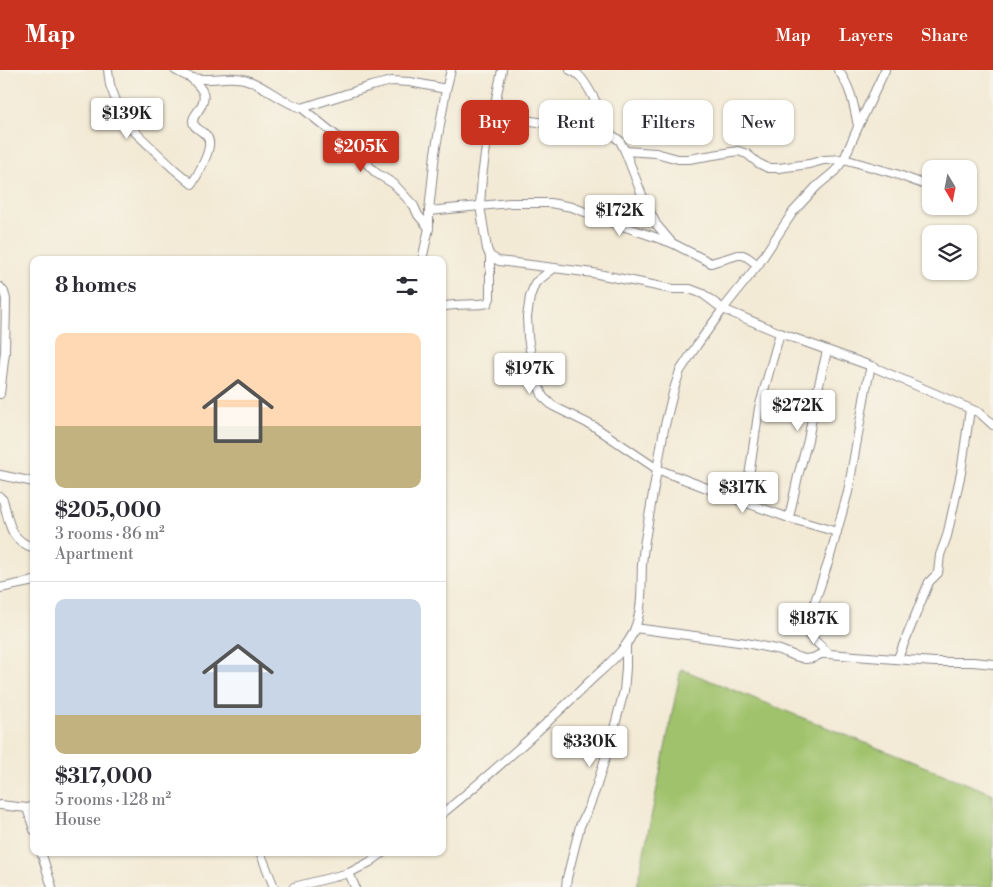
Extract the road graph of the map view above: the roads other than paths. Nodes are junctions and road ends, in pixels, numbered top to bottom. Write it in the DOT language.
graph roads {
  1 [pos="108,70"];
  2 [pos="175,70"];
  3 [pos="451,70"];
  4 [pos="502,70"];
  5 [pos="570,70"];
  6 [pos="838,70"];
  7 [pos="885,70"];
  8 [pos="191,78"];
  9 [pos="446,89"];
  10 [pos="496,100"];
  11 [pos="593,100"];
  12 [pos="302,108"];
  13 [pos="858,127"];
  14 [pos="613,136"];
  15 [pos="486,145"];
  16 [pos="625,151"];
  17 [pos="844,159"];
  18 [pos="922,184"];
  19 [pos="480,206"];
  20 [pos="429,211"];
  21 [pos="429,228"];
  22 [pos="672,243"];
  23 [pos="423,256"];
  24 [pos="490,256"];
  25 [pos="758,265"];
  26 [pos="554,268"];
  27 [pos="0,287"];
  28 [pos="446,306"];
  29 [pos="723,309"];
  30 [pos="780,333"];
  31 [pos="827,351"];
  32 [pos="871,366"];
  33 [pos="0,394"];
  34 [pos="970,409"];
  35 [pos="993,425"];
  36 [pos="658,469"];
  37 [pos="0,475"];
  38 [pos="30,481"];
  39 [pos="0,497"];
  40 [pos="741,501"];
  41 [pos="789,518"];
  42 [pos="837,532"];
  43 [pos="30,546"];
  44 [pos="30,582"];
  45 [pos="0,588"];
  46 [pos="635,628"];
  47 [pos="626,646"];
  48 [pos="829,654"];
  49 [pos="898,658"];
  50 [pos="993,664"];
  51 [pos="0,805"];
  52 [pos="30,807"];
  53 [pos="446,811"];
  54 [pos="41,856"];
  55 [pos="262,856"];
  56 [pos="371,856"];
  57 [pos="378,856"];
  58 [pos="370,862"];
  59 [pos="349,873"];
  60 [pos="52,887"];
  61 [pos="274,887"];
  62 [pos="294,887"];
  63 [pos="355,887"];
  64 [pos="566,887"];
  1 -- 8 [label="street"];
  2 -- 8 [label="street"];
  3 -- 9 [label="street"];
  4 -- 10 [label="street"];
  5 -- 11 [label="street"];
  6 -- 13 [label="street"];
  7 -- 13 [label="street"];
  8 -- 12 [label="street"];
  9 -- 12 [label="street"];
  9 -- 20 [label="street"];
  12 -- 21 [label="street"];
  13 -- 17 [label="street"];
  14 -- 16 [label="street"];
  15 -- 19 [label="street"];
  16 -- 17 [label="street"];
  16 -- 22 [label="street"];
  17 -- 18 [label="street"];
  17 -- 25 [label="street"];
  19 -- 20 [label="street"];
  19 -- 22 [label="street"];
  19 -- 24 [label="street"];
  20 -- 21 [label="street"];
  21 -- 23 [label="street"];
  22 -- 25 [label="street"];
  24 -- 26 [label="street"];
  24 -- 28 [label="street"];
  25 -- 29 [label="street"];
  26 -- 29 [label="street"];
  26 -- 36 [label="street"];
  27 -- 33 [label="street"];
  29 -- 30 [label="street"];
  29 -- 36 [label="street"];
  30 -- 31 [label="street"];
  30 -- 40 [label="street"];
  31 -- 32 [label="street"];
  31 -- 41 [label="street"];
  32 -- 34 [label="street"];
  32 -- 42 [label="street"];
  34 -- 35 [label="street"];
  34 -- 49 [label="street"];
  36 -- 40 [label="street"];
  36 -- 46 [label="street"];
  37 -- 38 [label="street"];
  39 -- 43 [label="street"];
  40 -- 41 [label="street"];
  41 -- 42 [label="street"];
  42 -- 48 [label="street"];
  44 -- 45 [label="street"];
  46 -- 47 [label="street"];
  46 -- 48 [label="street"];
  47 -- 53 [label="street"];
  47 -- 64 [label="street"];
  48 -- 49 [label="street"];
  49 -- 50 [label="street"];
  51 -- 52 [label="street"];
  54 -- 60 [label="street"];
  55 -- 61 [label="street"];
  56 -- 58 [label="street"];
  57 -- 58 [label="street"];
  58 -- 59 [label="street"];
  59 -- 62 [label="street"];
  59 -- 63 [label="street"];
}
